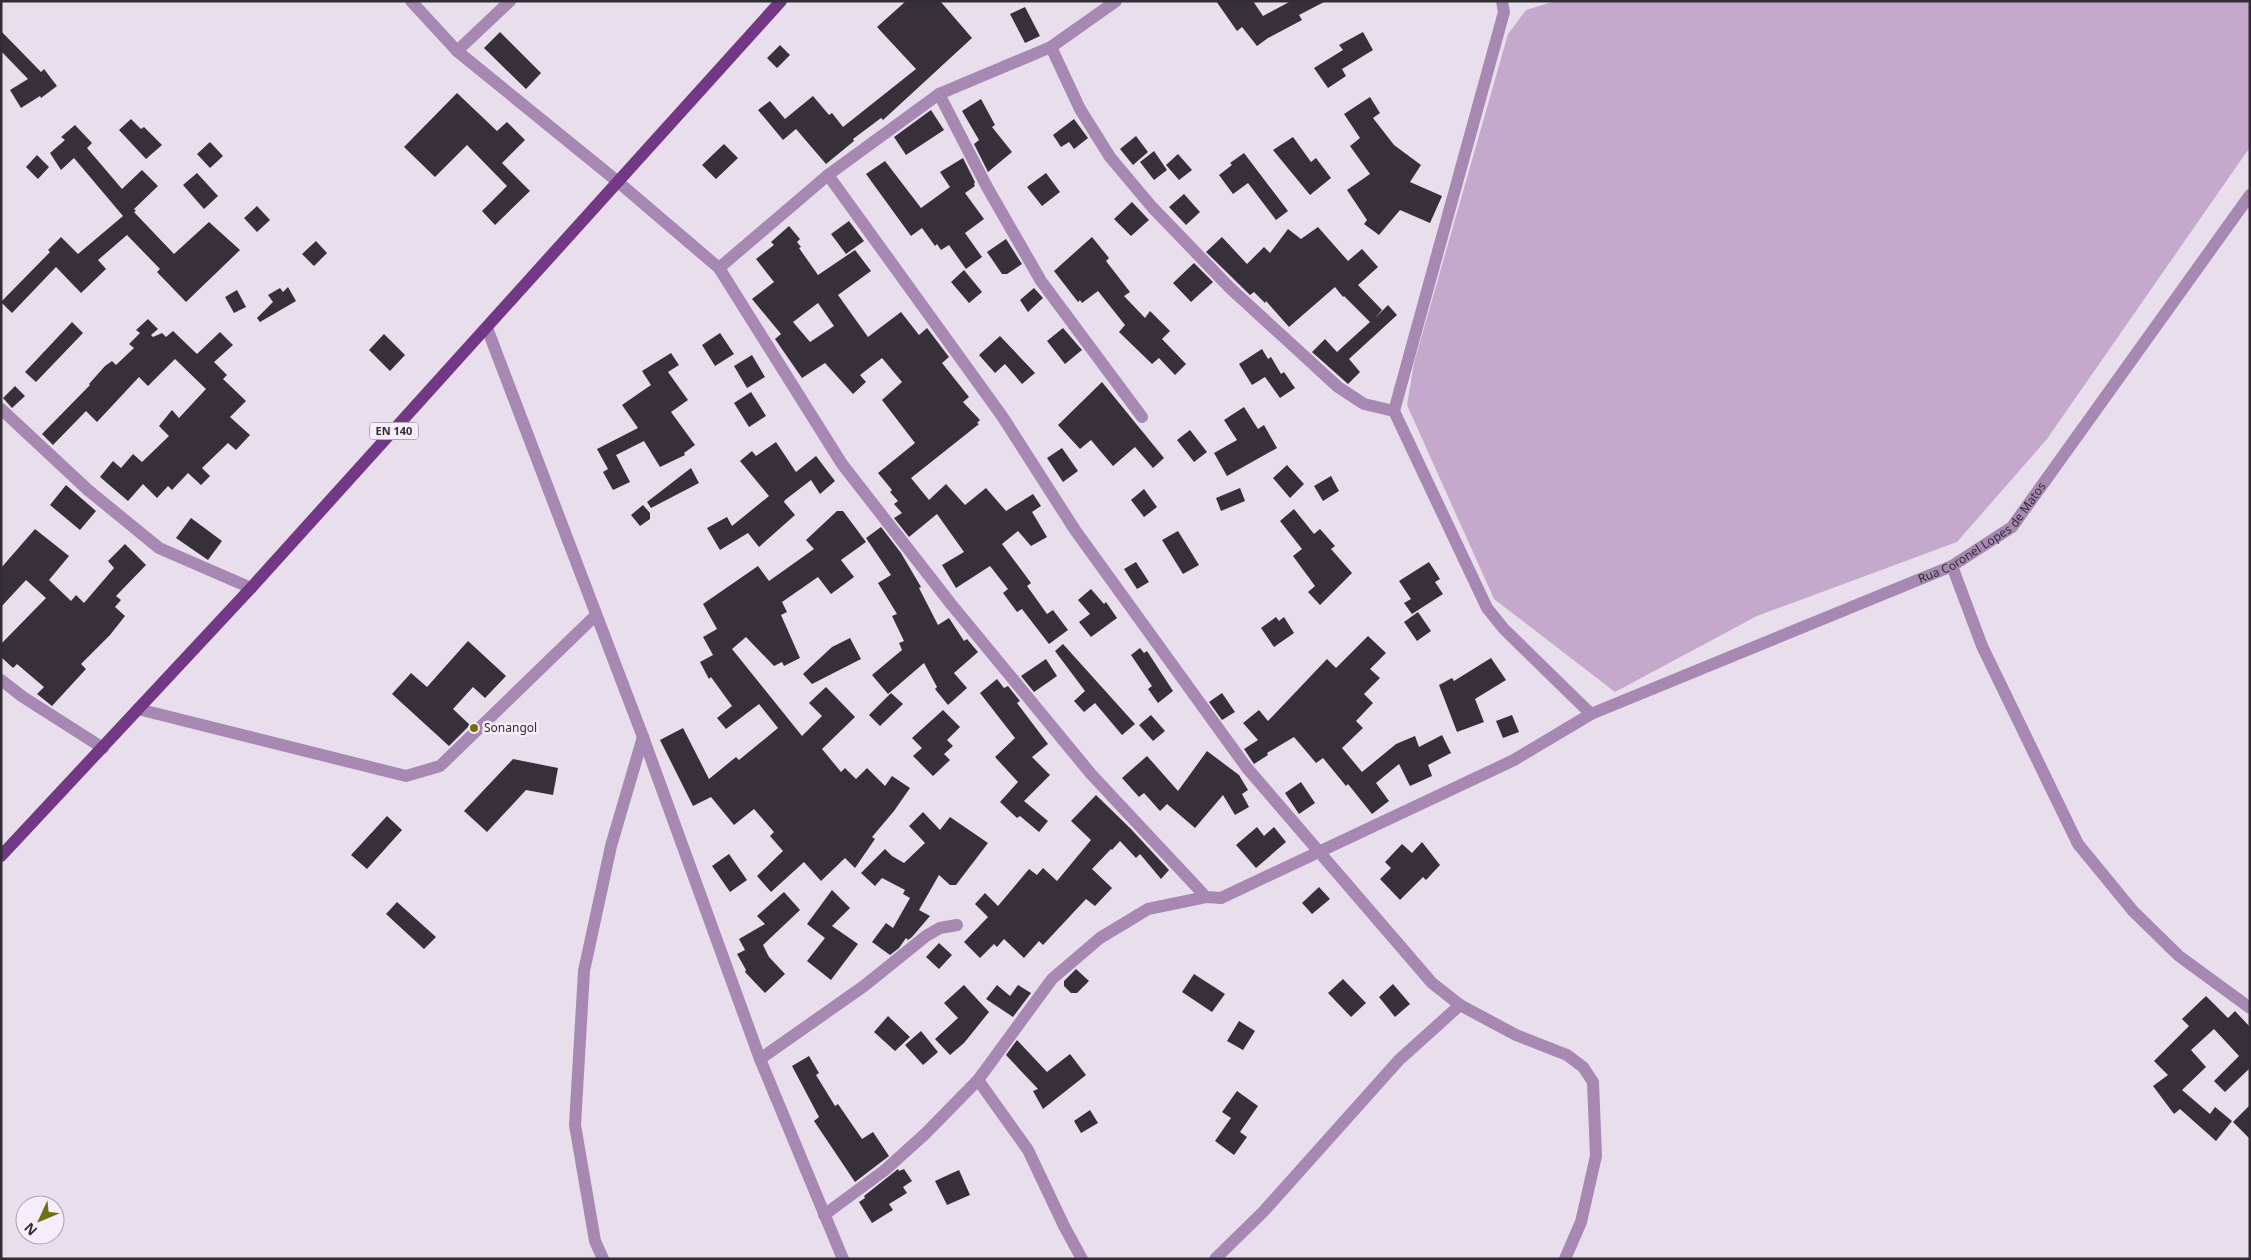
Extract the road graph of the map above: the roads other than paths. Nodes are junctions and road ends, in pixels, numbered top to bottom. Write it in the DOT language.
graph roads {
  1 [pos="411,1"];
  2 [pos="510,1"];
  3 [pos="781,1"];
  4 [pos="1116,1"];
  5 [pos="1502,1"];
  6 [pos="1051,47"];
  7 [pos="457,51"];
  8 [pos="939,94"];
  9 [pos="828,175"];
  10 [pos="617,181"];
  11 [pos="2250,195"];
  12 [pos="719,268"];
  13 [pos="487,328"];
  14 [pos="1,410"];
  15 [pos="1394,411"];
  16 [pos="1142,416"];
  17 [pos="1952,566"];
  18 [pos="251,588"];
  19 [pos="596,615"];
  20 [pos="1,680"];
  21 [pos="138,709"];
  22 [pos="1591,714"];
  23 [pos="643,737"];
  24 [pos="102,748"];
  25 [pos="1321,852"];
  26 [pos="1,856"];
  27 [pos="1206,898"];
  28 [pos="957,925"];
  29 [pos="1460,1005"];
  30 [pos="2250,1008"];
  31 [pos="760,1059"];
  32 [pos="978,1080"];
  33 [pos="824,1215"];
  34 [pos="603,1259"];
  35 [pos="843,1259"];
  36 [pos="1082,1259"];
  37 [pos="1214,1259"];
  38 [pos="1565,1259"];
  1 -- 7 [label="street"];
  2 -- 7 [label="street"];
  3 -- 10 [label="main road, EN 140"];
  4 -- 6 [label="street"];
  5 -- 15 [label="street"];
  6 -- 8 [label="street"];
  6 -- 15 [label="street"];
  7 -- 10 [label="street"];
  8 -- 9 [label="street"];
  8 -- 16 [label="street"];
  9 -- 12 [label="street"];
  9 -- 25 [label="street"];
  10 -- 12 [label="street"];
  10 -- 13 [label="main road, EN 140"];
  11 -- 17 [label="street, Rua Coronel Lopes de Matos"];
  12 -- 27 [label="street"];
  13 -- 18 [label="main road, EN 140"];
  13 -- 19 [label="street"];
  14 -- 18 [label="street"];
  15 -- 22 [label="street"];
  17 -- 22 [label="street, Rua Coronel Lopes de Matos"];
  17 -- 30 [label="street"];
  18 -- 21 [label="main road, EN 140"];
  19 -- 21 [label="street"];
  19 -- 23 [label="street"];
  20 -- 24 [label="street"];
  21 -- 24 [label="main road, EN 140"];
  22 -- 25 [label="street, Rua Coronel Lopes de Matos"];
  23 -- 31 [label="street"];
  23 -- 34 [label="street"];
  24 -- 26 [label="main road, EN 140"];
  25 -- 27 [label="street, Rua Coronel Lopes de Matos"];
  25 -- 29 [label="street"];
  27 -- 32 [label="street, Rua Coronel Lopes de Matos"];
  28 -- 31 [label="street"];
  29 -- 37 [label="street"];
  29 -- 38 [label="street"];
  31 -- 33 [label="street"];
  32 -- 33 [label="street, Rua Coronel Lopes de Matos"];
  32 -- 36 [label="street"];
  33 -- 35 [label="street"];
}
